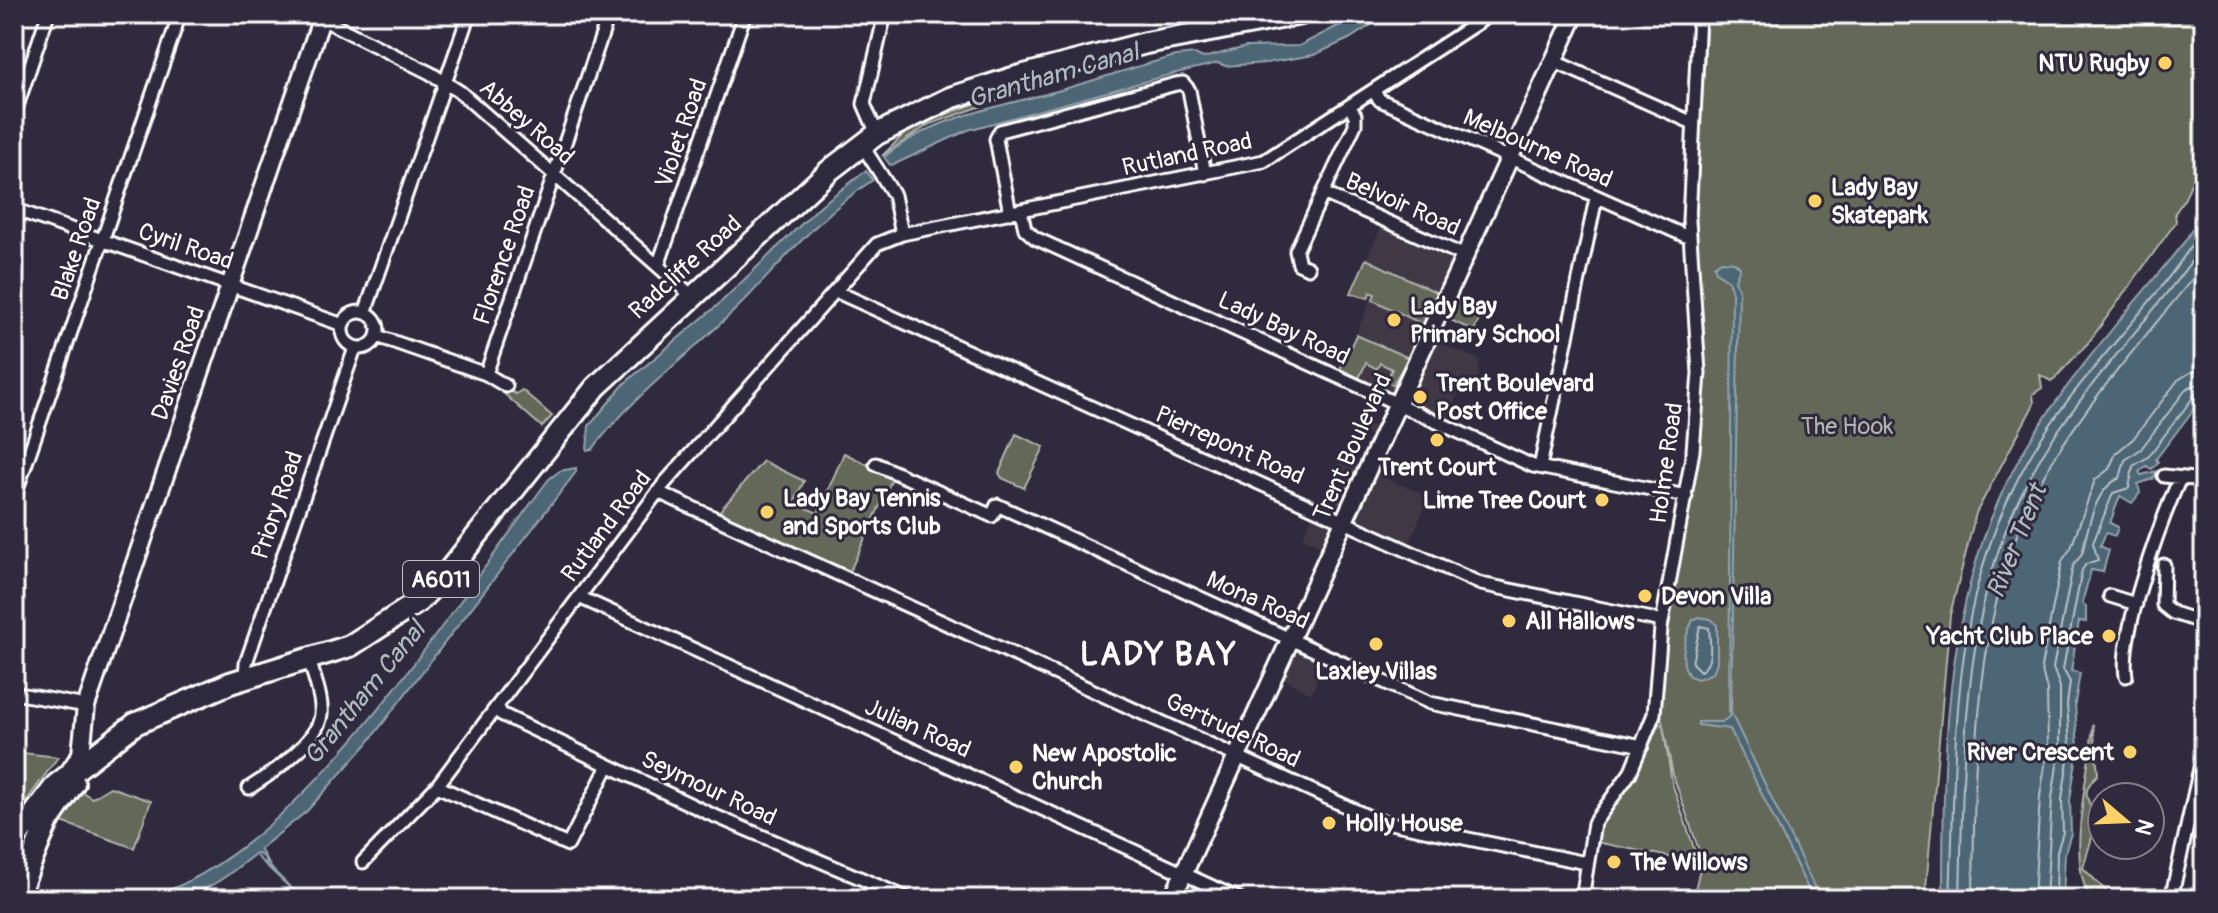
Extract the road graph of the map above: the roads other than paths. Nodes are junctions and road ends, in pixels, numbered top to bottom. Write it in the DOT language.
graph roads {
  1 [pos="48,14"];
  2 [pos="180,14"];
  3 [pos="469,14"];
  4 [pos="609,14"];
  5 [pos="745,14"];
  6 [pos="885,14"];
  7 [pos="1491,14"];
  8 [pos="1575,14"];
  9 [pos="1699,14"];
  10 [pos="319,16"];
  11 [pos="1291,16"];
  12 [pos="1553,61"];
  13 [pos="445,82"];
  14 [pos="1373,91"];
  15 [pos="1349,106"];
  16 [pos="14,115"];
  17 [pos="1693,123"];
  18 [pos="870,140"];
  19 [pos="1509,158"];
  20 [pos="554,174"];
  21 [pos="1205,174"];
  22 [pos="1323,193"];
  23 [pos="1596,198"];
  24 [pos="14,209"];
  25 [pos="1016,212"];
  26 [pos="902,234"];
  27 [pos="1690,238"];
  28 [pos="103,240"];
  29 [pos="1465,256"];
  30 [pos="658,266"];
  31 [pos="1308,268"];
  32 [pos="230,285"];
  33 [pos="835,291"];
  34 [pos="692,296"];
  35 [pos="365,313"];
  36 [pos="343,325"];
  37 [pos="377,336"];
  38 [pos="355,348"];
  39 [pos="486,374"];
  40 [pos="506,386"];
  41 [pos="1398,404"];
  42 [pos="876,464"];
  43 [pos="1540,467"];
  44 [pos="2164,476"];
  45 [pos="2180,478"];
  46 [pos="2204,480"];
  47 [pos="658,492"];
  48 [pos="1686,496"];
  49 [pos="14,498"];
  50 [pos="1344,522"];
  51 [pos="2164,565"];
  52 [pos="2110,596"];
  53 [pos="579,597"];
  54 [pos="2136,604"];
  55 [pos="1662,621"];
  56 [pos="2204,623"];
  57 [pos="1291,639"];
  58 [pos="309,659"];
  59 [pos="2126,676"];
  60 [pos="245,677"];
  61 [pos="14,693"];
  62 [pos="86,706"];
  63 [pos="498,707"];
  64 [pos="82,728"];
  65 [pos="1642,746"];
  66 [pos="105,750"];
  67 [pos="2204,750"];
  68 [pos="1237,756"];
  69 [pos="608,766"];
  70 [pos="66,776"];
  71 [pos="437,786"];
  72 [pos="249,788"];
  73 [pos="14,841"];
  74 [pos="363,862"];
  75 [pos="1586,863"];
  76 [pos="1184,874"];
  77 [pos="16,899"];
  78 [pos="909,899"];
  79 [pos="1172,899"];
  80 [pos="1239,899"];
  81 [pos="1582,899"];
  82 [pos="2171,899"];
  1 -- 16 [label="street"];
  2 -- 28 [label="street, Blake Road"];
  3 -- 13 [label="street"];
  4 -- 20 [label="street, Florence Road"];
  5 -- 30 [label="street, Violet Road"];
  6 -- 18 [label="street"];
  7 -- 14 [label="street, Rutland Road"];
  8 -- 12 [label="street, Trent Boulevard"];
  9 -- 17 [label="street, Holme Road"];
  10 -- 13 [label="street, Abbey Road"];
  10 -- 32 [label="street, Davies Road"];
  11 -- 18 [label="highway, Radcliffe Road / A6011"];
  12 -- 17 [label="street"];
  12 -- 19 [label="street, Trent Boulevard"];
  13 -- 20 [label="street, Abbey Road"];
  13 -- 35 [label="street"];
  14 -- 15 [label="street, Rutland Road"];
  14 -- 19 [label="street, Melbourne Road"];
  15 -- 21 [label="street, Rutland Road"];
  15 -- 22 [label="street"];
  17 -- 27 [label="street, Holme Road"];
  18 -- 26 [label="street"];
  18 -- 34 [label="highway, Radcliffe Road / A6011"];
  19 -- 23 [label="street, Melbourne Road"];
  19 -- 29 [label="street, Trent Boulevard"];
  20 -- 30 [label="street, Abbey Road"];
  20 -- 39 [label="street, Florence Road"];
  21 -- 25 [label="street, Rutland Road"];
  21 -- 25 [label="street"];
  22 -- 29 [label="street, Belvoir Road"];
  22 -- 31 [label="street"];
  23 -- 27 [label="street, Melbourne Road"];
  23 -- 43 [label="street"];
  24 -- 28 [label="street, Cyril Road"];
  25 -- 26 [label="street, Rutland Road"];
  25 -- 41 [label="street, Lady Bay Road"];
  26 -- 33 [label="street, Rutland Road"];
  27 -- 48 [label="street, Holme Road"];
  28 -- 32 [label="street, Cyril Road"];
  28 -- 49 [label="street, Blake Road"];
  29 -- 41 [label="street, Trent Boulevard"];
  30 -- 34 [label="street, Abbey Road"];
  32 -- 36 [label="street, Cyril Road"];
  32 -- 62 [label="street, Davies Road"];
  33 -- 47 [label="street, Rutland Road"];
  33 -- 50 [label="street, Pierrepont Road"];
  34 -- 58 [label="highway, Radcliffe Road / A6011"];
  35 -- 36 [label="street"];
  35 -- 37 [label="street"];
  36 -- 38 [label="street"];
  37 -- 38 [label="street"];
  37 -- 39 [label="street"];
  38 -- 60 [label="street, Priory Road"];
  39 -- 40 [label="street"];
  41 -- 43 [label="street, Lady Bay Road"];
  41 -- 50 [label="street, Trent Boulevard"];
  42 -- 57 [label="street, Mona Road"];
  43 -- 48 [label="street, Lady Bay Road"];
  44 -- 45 [label="street"];
  45 -- 46 [label="street"];
  45 -- 54 [label="street"];
  47 -- 53 [label="street, Rutland Road"];
  47 -- 68 [label="street, Gertrude Road"];
  48 -- 55 [label="street, Holme Road"];
  50 -- 55 [label="street, Pierrepont Road"];
  50 -- 57 [label="street, Trent Boulevard"];
  51 -- 56 [label="street"];
  52 -- 54 [label="street"];
  53 -- 63 [label="street, Rutland Road"];
  53 -- 76 [label="street, Julian Road"];
  54 -- 59 [label="street"];
  55 -- 65 [label="street, Holme Road"];
  57 -- 65 [label="street, Mona Road"];
  57 -- 68 [label="street, Trent Boulevard"];
  58 -- 60 [label="highway, Radcliffe Road / A6011"];
  58 -- 72 [label="street"];
  60 -- 66 [label="highway, Radcliffe Road / A6011"];
  61 -- 62 [label="street"];
  62 -- 64 [label="street, Davies Road"];
  63 -- 69 [label="street, Seymour Road"];
  63 -- 71 [label="street, Rutland Road"];
  64 -- 66 [label="street"];
  64 -- 70 [label="street, Davies Road"];
  65 -- 75 [label="street, Holme Road"];
  66 -- 70 [label="highway, Radcliffe Road / A6011"];
  66 -- 77 [label="highway, Radcliffe Road / A6011"];
  67 -- 82 [label="street"];
  68 -- 75 [label="street, Gertrude Road"];
  68 -- 76 [label="street, Trent Boulevard"];
  69 -- 71 [label="street"];
  69 -- 78 [label="street, Seymour Road"];
  70 -- 73 [label="highway, Radcliffe Road / A6011"];
  71 -- 74 [label="street, Rutland Road"];
  75 -- 81 [label="street, Holme Road"];
  76 -- 79 [label="street, Trent Boulevard"];
  76 -- 80 [label="street, Julian Road"];
}
